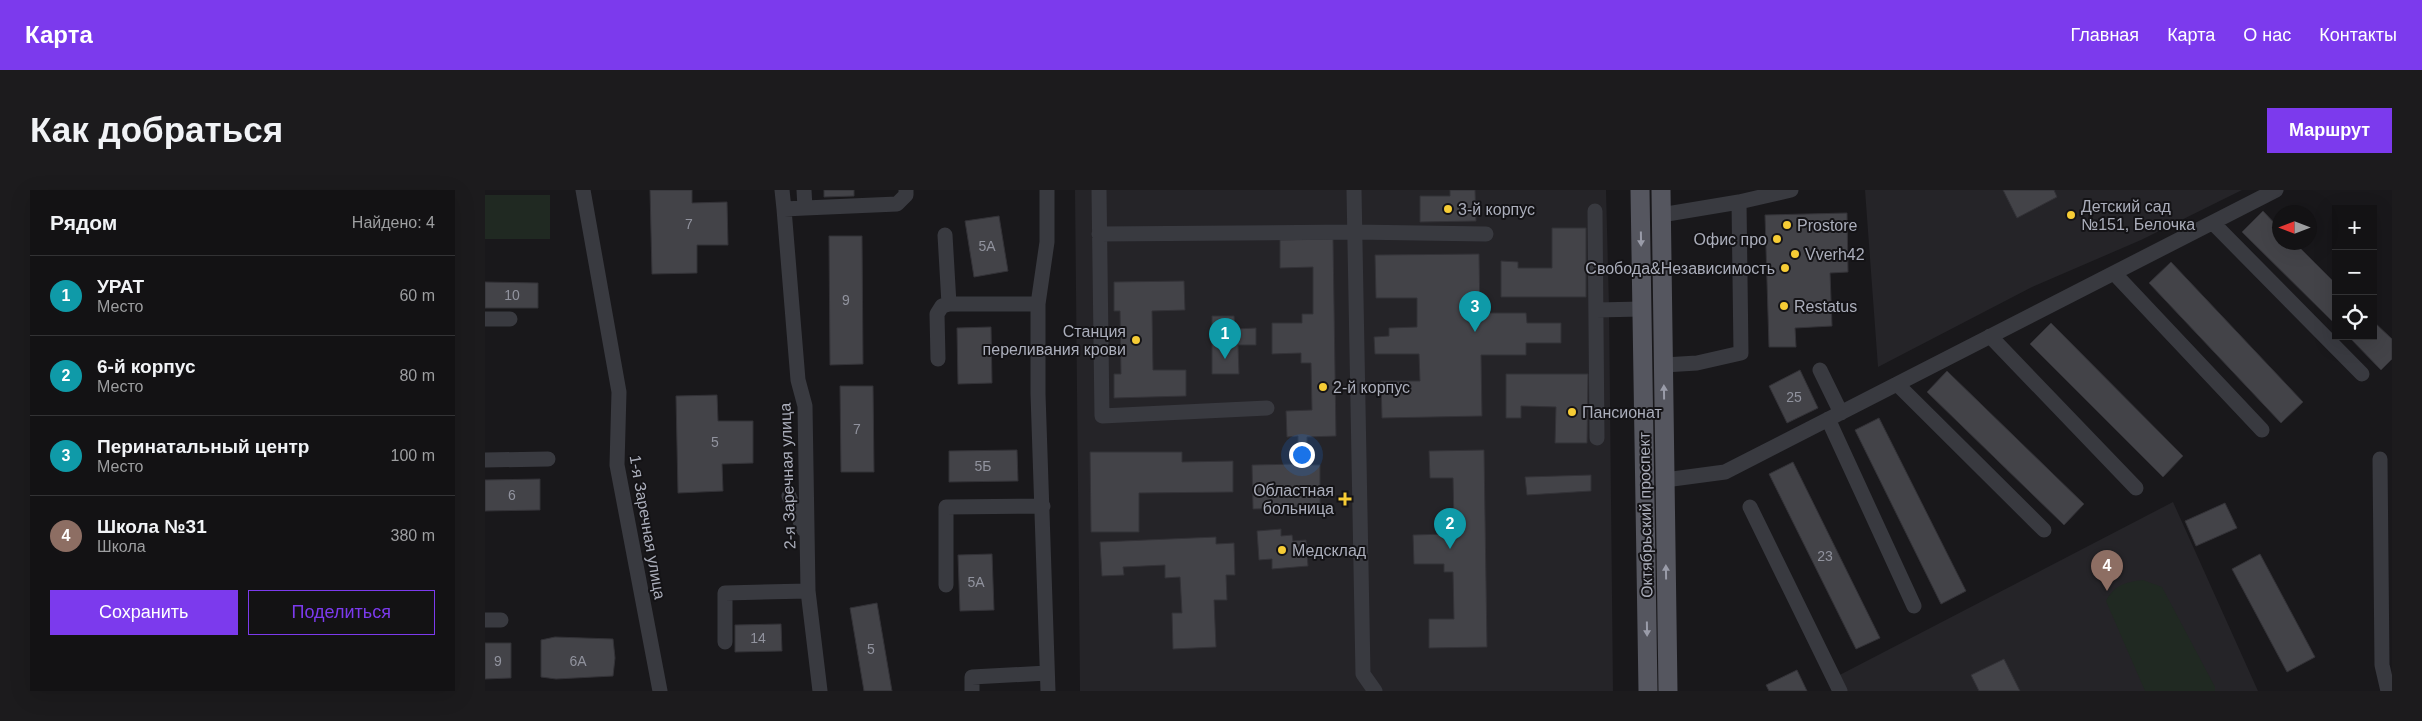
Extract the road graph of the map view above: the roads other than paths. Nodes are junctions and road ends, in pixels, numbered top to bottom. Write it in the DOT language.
graph roads {
  1 [pos="583,190"];
  2 [pos="782,190"];
  3 [pos="804,190"];
  4 [pos="906,190"];
  5 [pos="1047,190"];
  6 [pos="1099,190"];
  7 [pos="1354,190"];
  8 [pos="1641,190"];
  9 [pos="1661,190"];
  10 [pos="1791,190"];
  11 [pos="2276,190"];
  12 [pos="2254,195"];
  13 [pos="871,197"];
  14 [pos="1739,202"];
  15 [pos="805,208"];
  16 [pos="784,209"];
  17 [pos="1595,211"];
  18 [pos="1661,215"];
  19 [pos="2213,222"];
  20 [pos="1354,232"];
  21 [pos="1099,234"];
  22 [pos="1486,234"];
  23 [pos="945,235"];
  24 [pos="2114,273"];
  25 [pos="949,304"];
  26 [pos="1038,304"];
  27 [pos="1642,309"];
  28 [pos="1596,310"];
  29 [pos="485,319"];
  30 [pos="510,319"];
  31 [pos="1991,336"];
  32 [pos="938,359"];
  33 [pos="1664,365"];
  34 [pos="1820,370"];
  35 [pos="2362,374"];
  36 [pos="1897,384"];
  37 [pos="1267,408"];
  38 [pos="1835,416"];
  39 [pos="2262,430"];
  40 [pos="1597,438"];
  41 [pos="548,459"];
  42 [pos="2381,459"];
  43 [pos="485,460"];
  44 [pos="1665,480"];
  45 [pos="2136,488"];
  46 [pos="789,496"];
  47 [pos="1043,506"];
  48 [pos="1750,507"];
  49 [pos="2044,530"];
  50 [pos="807,538"];
  51 [pos="946,585"];
  52 [pos="808,591"];
  53 [pos="1914,606"];
  54 [pos="485,620"];
  55 [pos="501,620"];
  56 [pos="725,642"];
  57 [pos="1047,673"];
  58 [pos="660,691"];
  59 [pos="820,691"];
  60 [pos="972,691"];
  61 [pos="1048,691"];
  62 [pos="1375,691"];
  63 [pos="1648,691"];
  64 [pos="1668,691"];
  65 [pos="1840,691"];
  66 [pos="2388,691"];
  1 -- 58 [label="street, 1-я Заречная улица"];
  2 -- 16 [label="street, 2-я Заречная улица"];
  3 -- 15 [label="street"];
  4 -- 13 [label="street"];
  5 -- 26 [label="street"];
  6 -- 21 [label="street"];
  7 -- 20 [label="street"];
  8 -- 27 [label="main road, Октябрьский проспект, one-way"];
  9 -- 18 [label="main road, Октябрьский проспект"];
  10 -- 14 [label="street"];
  11 -- 12 [label="street"];
  12 -- 19 [label="street"];
  13 -- 15 [label="street"];
  14 -- 18 [label="street"];
  14 -- 33 [label="street"];
  15 -- 16 [label="street"];
  16 -- 50 [label="street, 2-я Заречная улица"];
  17 -- 28 [label="street"];
  18 -- 33 [label="main road, Октябрьский проспект"];
  19 -- 24 [label="street"];
  19 -- 35 [label="street"];
  20 -- 21 [label="street"];
  20 -- 22 [label="street"];
  20 -- 62 [label="street"];
  21 -- 37 [label="street"];
  23 -- 25 [label="street"];
  24 -- 31 [label="street"];
  24 -- 39 [label="street"];
  25 -- 26 [label="street"];
  25 -- 32 [label="street"];
  26 -- 47 [label="street"];
  27 -- 28 [label="street"];
  27 -- 63 [label="main road, Октябрьский проспект, one-way"];
  28 -- 40 [label="street"];
  29 -- 30 [label="street"];
  31 -- 36 [label="street"];
  31 -- 45 [label="street"];
  44 -- 33 [label="main road, Октябрьский проспект, one-way"];
  34 -- 38 [label="street"];
  36 -- 38 [label="street"];
  36 -- 49 [label="street"];
  38 -- 44 [label="street"];
  38 -- 53 [label="street"];
  41 -- 43 [label="street"];
  42 -- 66 [label="street"];
  64 -- 44 [label="main road, Октябрьский проспект, one-way"];
  46 -- 50 [label="street"];
  47 -- 51 [label="street"];
  47 -- 57 [label="street"];
  48 -- 65 [label="street"];
  50 -- 52 [label="street, 2-я Заречная улица"];
  52 -- 56 [label="street"];
  52 -- 59 [label="street, 2-я Заречная улица"];
  54 -- 55 [label="street"];
  57 -- 60 [label="street"];
  57 -- 61 [label="street"];
}
